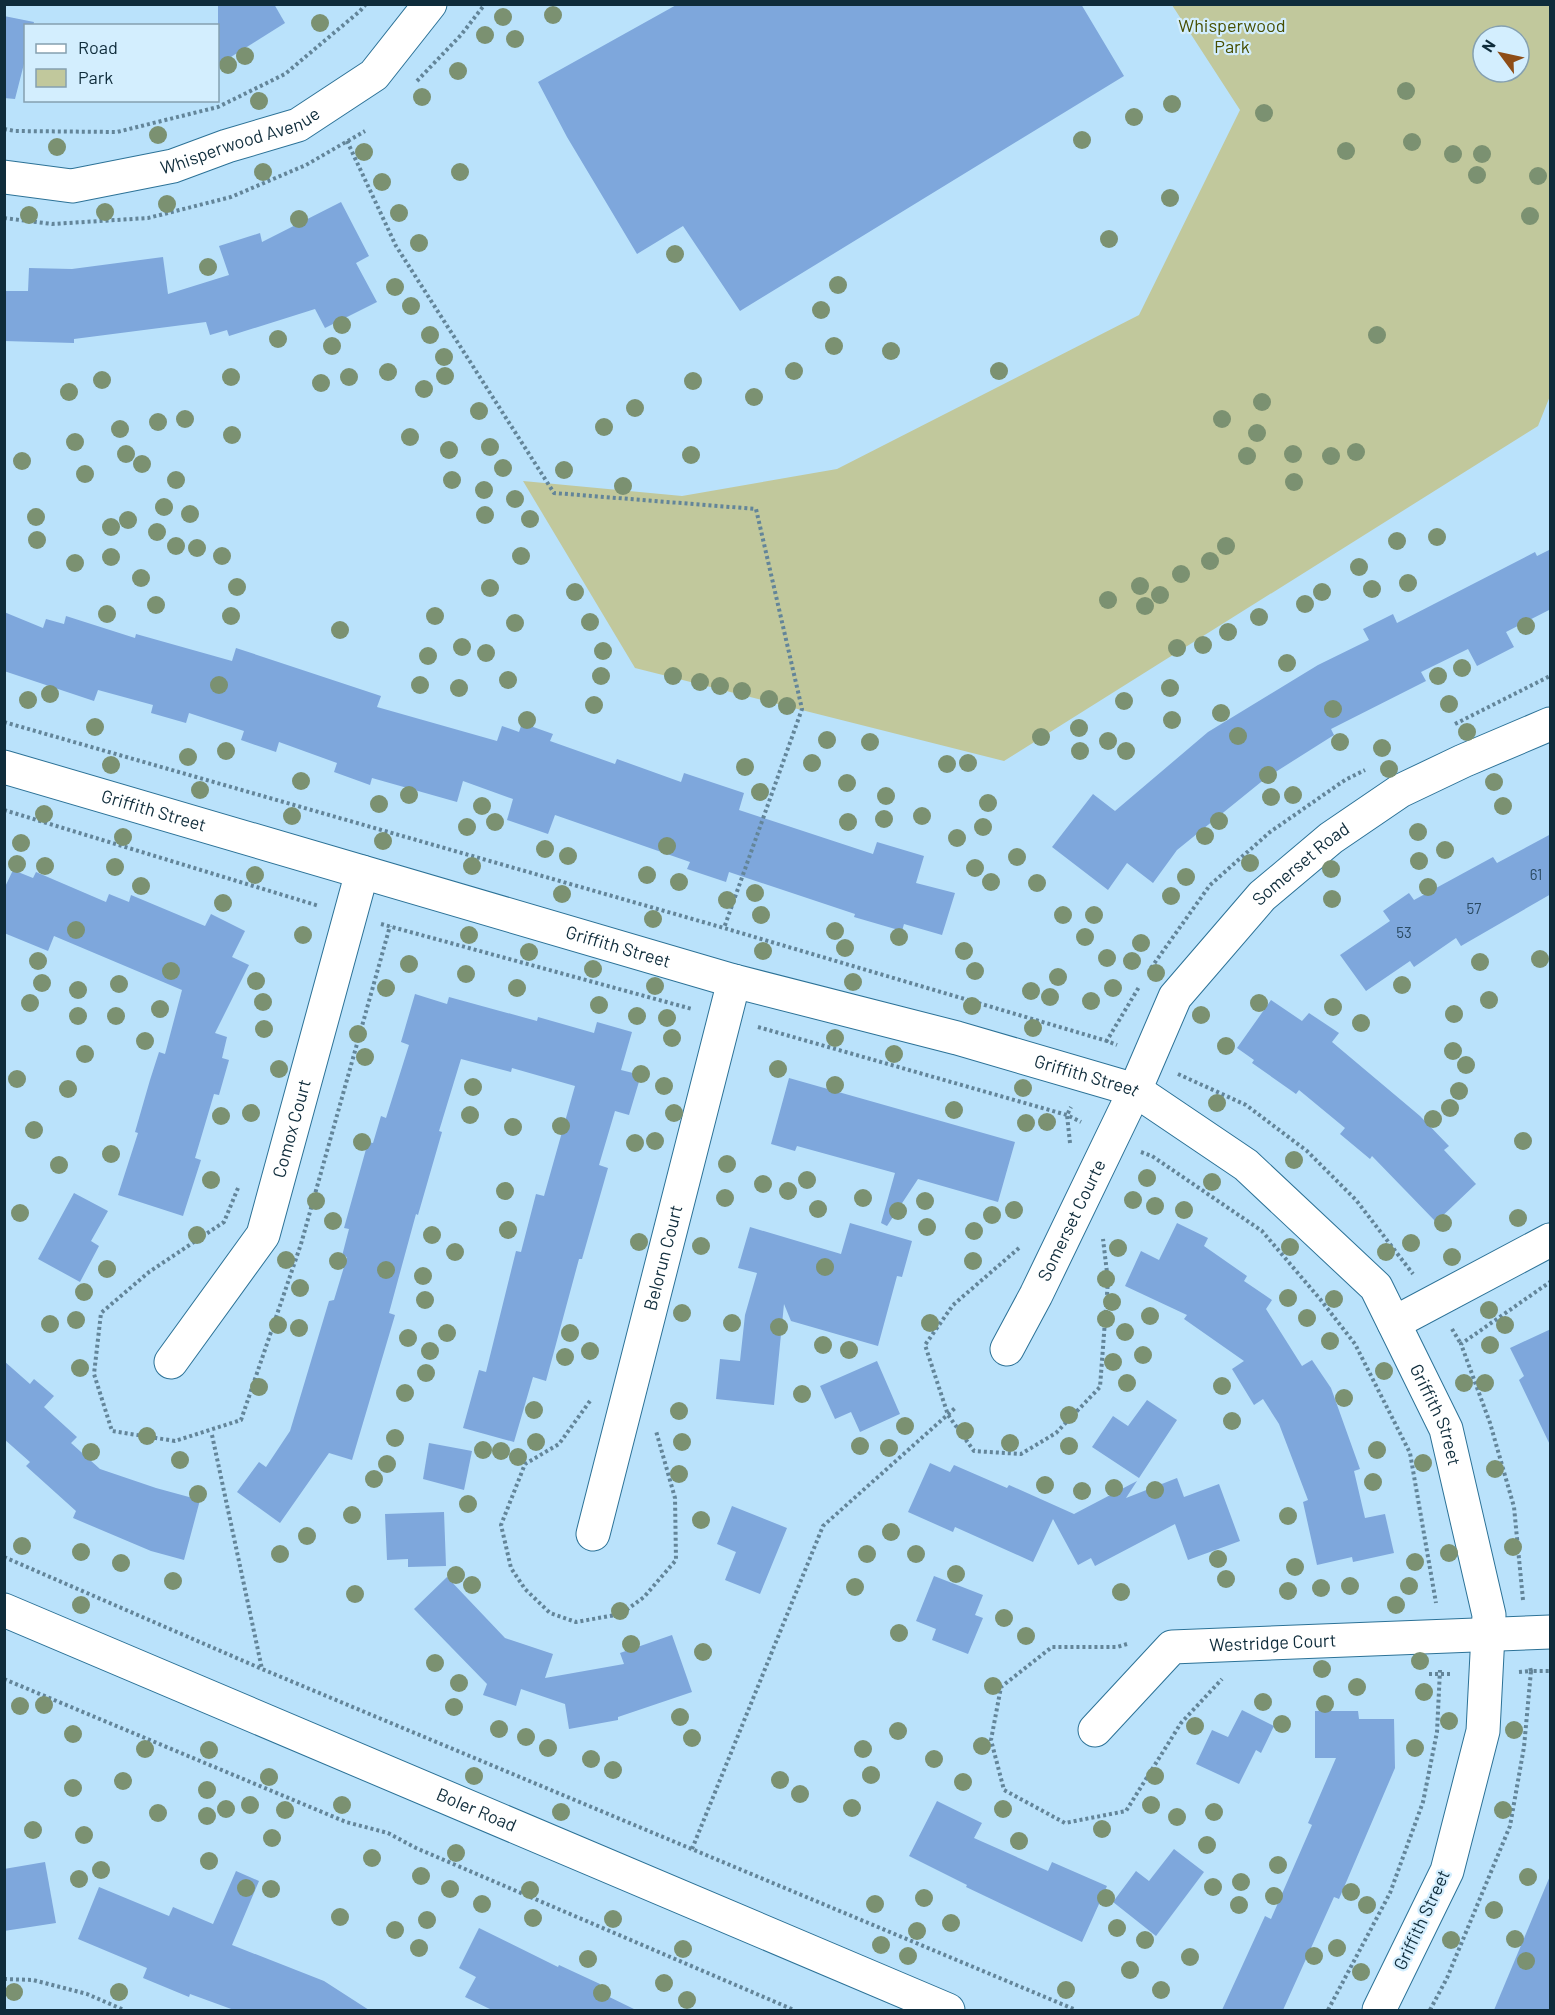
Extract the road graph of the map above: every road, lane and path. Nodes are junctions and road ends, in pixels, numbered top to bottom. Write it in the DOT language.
graph roads {
  1 [pos="366,4"];
  2 [pos="430,4"];
  3 [pos="485,4"];
  4 [pos="412,86"];
  5 [pos="4,129"];
  6 [pos="347,141"];
  7 [pos="4,177"];
  8 [pos="4,722"];
  9 [pos="1551,724"];
  10 [pos="4,767"];
  11 [pos="4,810"];
  12 [pos="362,872"];
  13 [pos="351,915"];
  14 [pos="724,928"];
  15 [pos="734,981"];
  16 [pos="725,1017"];
  17 [pos="1107,1041"];
  18 [pos="1135,1090"];
  19 [pos="1110,1139"];
  20 [pos="1551,1240"];
  21 [pos="1551,1282"];
  22 [pos="1394,1323"];
  23 [pos="1007,1349"];
  24 [pos="171,1362"];
  25 [pos="955,1408"];
  26 [pos="212,1435"];
  27 [pos="593,1534"];
  28 [pos="4,1557"];
  29 [pos="4,1610"];
  30 [pos="1539,1632"];
  31 [pos="1488,1633"];
  32 [pos="1441,1636"];
  33 [pos="1137,1642"];
  34 [pos="262,1669"];
  35 [pos="1531,1671"];
  36 [pos="1551,1671"];
  37 [pos="1485,1673"];
  38 [pos="1428,1674"];
  39 [pos="1440,1674"];
  40 [pos="1226,1675"];
  41 [pos="4,1679"];
  42 [pos="1095,1730"];
  43 [pos="692,1849"];
  44 [pos="4,1979"];
  45 [pos="124,2010"];
  46 [pos="794,2010"];
  47 [pos="948,2010"];
  48 [pos="1076,2010"];
  49 [pos="1328,2010"];
  50 [pos="1379,2010"];
  51 [pos="1430,2010"];
  1 -- 5 [label="path"];
  2 -- 7 [label="street, Whisperwood Avenue"];
  3 -- 4 [label="path"];
  6 -- 14 [label="path"];
  8 -- 14 [label="path"];
  9 -- 18 [label="street, Somerset Road"];
  10 -- 12 [label="street, Griffith Street"];
  11 -- 13 [label="path"];
  12 -- 13 [label="street, Comox Court"];
  12 -- 15 [label="street, Griffith Street"];
  13 -- 16 [label="path"];
  13 -- 24 [label="street, Comox Court"];
  14 -- 17 [label="path"];
  15 -- 16 [label="street, Belorun Court"];
  15 -- 18 [label="street, Griffith Street"];
  16 -- 19 [label="path"];
  16 -- 27 [label="street, Belorun Court"];
  18 -- 19 [label="street, Somerset Courte"];
  18 -- 22 [label="street, Griffith Street"];
  19 -- 23 [label="street, Somerset Courte"];
  19 -- 32 [label="path"];
  20 -- 22 [label="street"];
  21 -- 30 [label="path"];
  22 -- 31 [label="street, Griffith Street"];
  25 -- 43 [label="path"];
  26 -- 34 [label="path"];
  28 -- 34 [label="path"];
  29 -- 47 [label="street, Boler Road"];
  30 -- 31 [label="street, Westridge Court"];
  30 -- 35 [label="path"];
  31 -- 32 [label="street, Westridge Court"];
  31 -- 37 [label="street, Griffith Street"];
  32 -- 39 [label="path"];
  32 -- 42 [label="street, Westridge Court"];
  33 -- 40 [label="path"];
  34 -- 43 [label="path"];
  35 -- 36 [label="path"];
  35 -- 37 [label="path"];
  35 -- 51 [label="path"];
  37 -- 39 [label="path"];
  37 -- 50 [label="street, Griffith Street"];
  38 -- 39 [label="path"];
  39 -- 49 [label="path"];
  41 -- 46 [label="path"];
  43 -- 48 [label="path"];
  44 -- 45 [label="path"];
}
